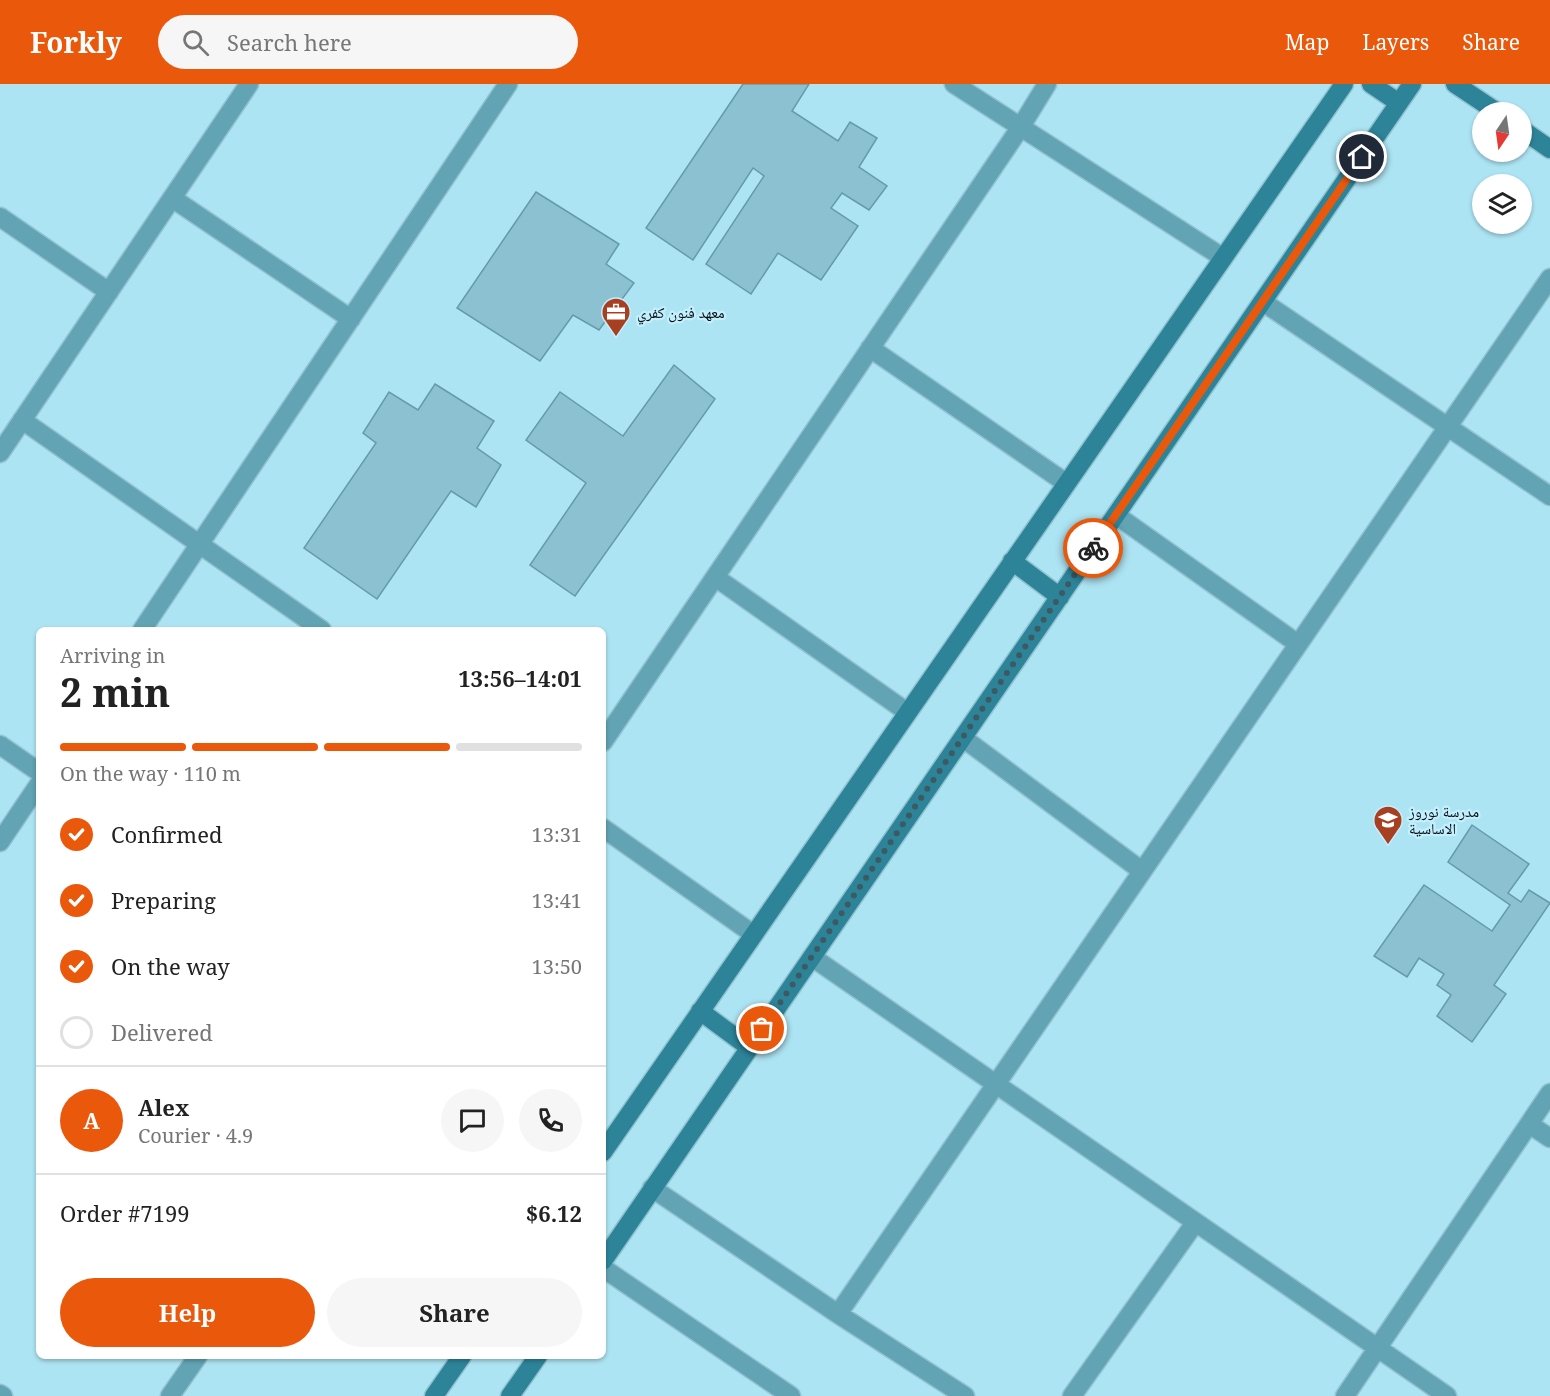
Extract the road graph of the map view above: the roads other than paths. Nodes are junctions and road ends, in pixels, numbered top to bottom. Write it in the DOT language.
graph roads {
  1 [pos="249,84"];
  2 [pos="954,84"];
  3 [pos="1047,84"];
  4 [pos="1344,84"];
  5 [pos="1371,84"];
  6 [pos="1412,84"];
  7 [pos="1455,84"];
  8 [pos="503,86"];
  9 [pos="1482,102"];
  10 [pos="1399,103"];
  11 [pos="1020,128"];
  12 [pos="1532,137"];
  13 [pos="1550,149"];
  14 [pos="172,198"];
  15 [pos="0,217"];
  16 [pos="1222,257"];
  17 [pos="1550,278"];
  18 [pos="109,292"];
  19 [pos="1263,302"];
  20 [pos="351,319"];
  21 [pos="870,348"];
  22 [pos="22,420"];
  23 [pos="1448,426"];
  24 [pos="0,453"];
  25 [pos="1066,483"];
  26 [pos="1550,496"];
  27 [pos="1116,515"];
  28 [pos="200,544"];
  29 [pos="1012,561"];
  30 [pos="715,578"];
  31 [pos="1060,597"];
  32 [pos="144,627"];
  33 [pos="318,627"];
  34 [pos="1298,644"];
  35 [pos="907,712"];
  36 [pos="606,738"];
  37 [pos="963,738"];
  38 [pos="0,745"];
  39 [pos="36,770"];
  40 [pos="36,788"];
  41 [pos="606,830"];
  42 [pos="0,842"];
  43 [pos="1142,871"];
  44 [pos="753,934"];
  45 [pos="812,957"];
  46 [pos="700,1011"];
  47 [pos="750,1047"];
  48 [pos="995,1085"];
  49 [pos="1550,1093"];
  50 [pos="1529,1124"];
  51 [pos="1550,1138"];
  52 [pos="606,1148"];
  53 [pos="652,1188"];
  54 [pos="1195,1223"];
  55 [pos="606,1257"];
  56 [pos="606,1270"];
  57 [pos="838,1314"];
  58 [pos="1377,1349"];
  59 [pos="196,1359"];
  60 [pos="460,1359"];
  61 [pos="536,1359"];
  62 [pos="170,1396"];
  63 [pos="434,1396"];
  64 [pos="510,1396"];
  65 [pos="791,1396"];
  66 [pos="965,1396"];
  67 [pos="1072,1396"];
  68 [pos="1345,1396"];
  69 [pos="1447,1396"];
  1 -- 14 [label="street"];
  2 -- 11 [label="street"];
  3 -- 11 [label="street"];
  4 -- 16 [label="main road"];
  5 -- 10 [label="main road"];
  6 -- 10 [label="main road"];
  7 -- 9 [label="main road"];
  8 -- 20 [label="street"];
  10 -- 19 [label="main road"];
  11 -- 16 [label="street"];
  11 -- 21 [label="street"];
  12 -- 13 [label="main road"];
  14 -- 18 [label="street"];
  14 -- 20 [label="street"];
  15 -- 18 [label="street"];
  16 -- 25 [label="main road"];
  17 -- 23 [label="street"];
  18 -- 22 [label="street"];
  19 -- 23 [label="street"];
  19 -- 27 [label="main road"];
  20 -- 28 [label="street"];
  21 -- 25 [label="street"];
  21 -- 30 [label="street"];
  22 -- 24 [label="street"];
  22 -- 28 [label="street"];
  23 -- 26 [label="street"];
  23 -- 34 [label="street"];
  25 -- 29 [label="main road"];
  27 -- 31 [label="main road"];
  27 -- 34 [label="street"];
  28 -- 32 [label="street"];
  28 -- 33 [label="street"];
  29 -- 31 [label="main road"];
  29 -- 35 [label="main road"];
  30 -- 35 [label="street"];
  30 -- 36 [label="street"];
  31 -- 37 [label="main road"];
  34 -- 43 [label="street"];
  35 -- 44 [label="main road"];
  37 -- 43 [label="street"];
  37 -- 45 [label="main road"];
  38 -- 39 [label="street"];
  40 -- 42 [label="street"];
  41 -- 44 [label="street"];
  43 -- 48 [label="street"];
  44 -- 46 [label="main road"];
  45 -- 47 [label="main road"];
  45 -- 48 [label="street"];
  46 -- 47 [label="main road"];
  46 -- 52 [label="main road"];
  47 -- 53 [label="main road"];
  48 -- 54 [label="street"];
  48 -- 57 [label="street"];
  49 -- 50 [label="street"];
  50 -- 51 [label="street"];
  50 -- 58 [label="street"];
  53 -- 55 [label="main road"];
  53 -- 57 [label="street"];
  54 -- 58 [label="street"];
  54 -- 67 [label="street"];
  56 -- 65 [label="street"];
  57 -- 66 [label="street"];
  58 -- 68 [label="street"];
  58 -- 69 [label="street"];
  59 -- 62 [label="street"];
  60 -- 63 [label="main road"];
  61 -- 64 [label="main road"];
}
